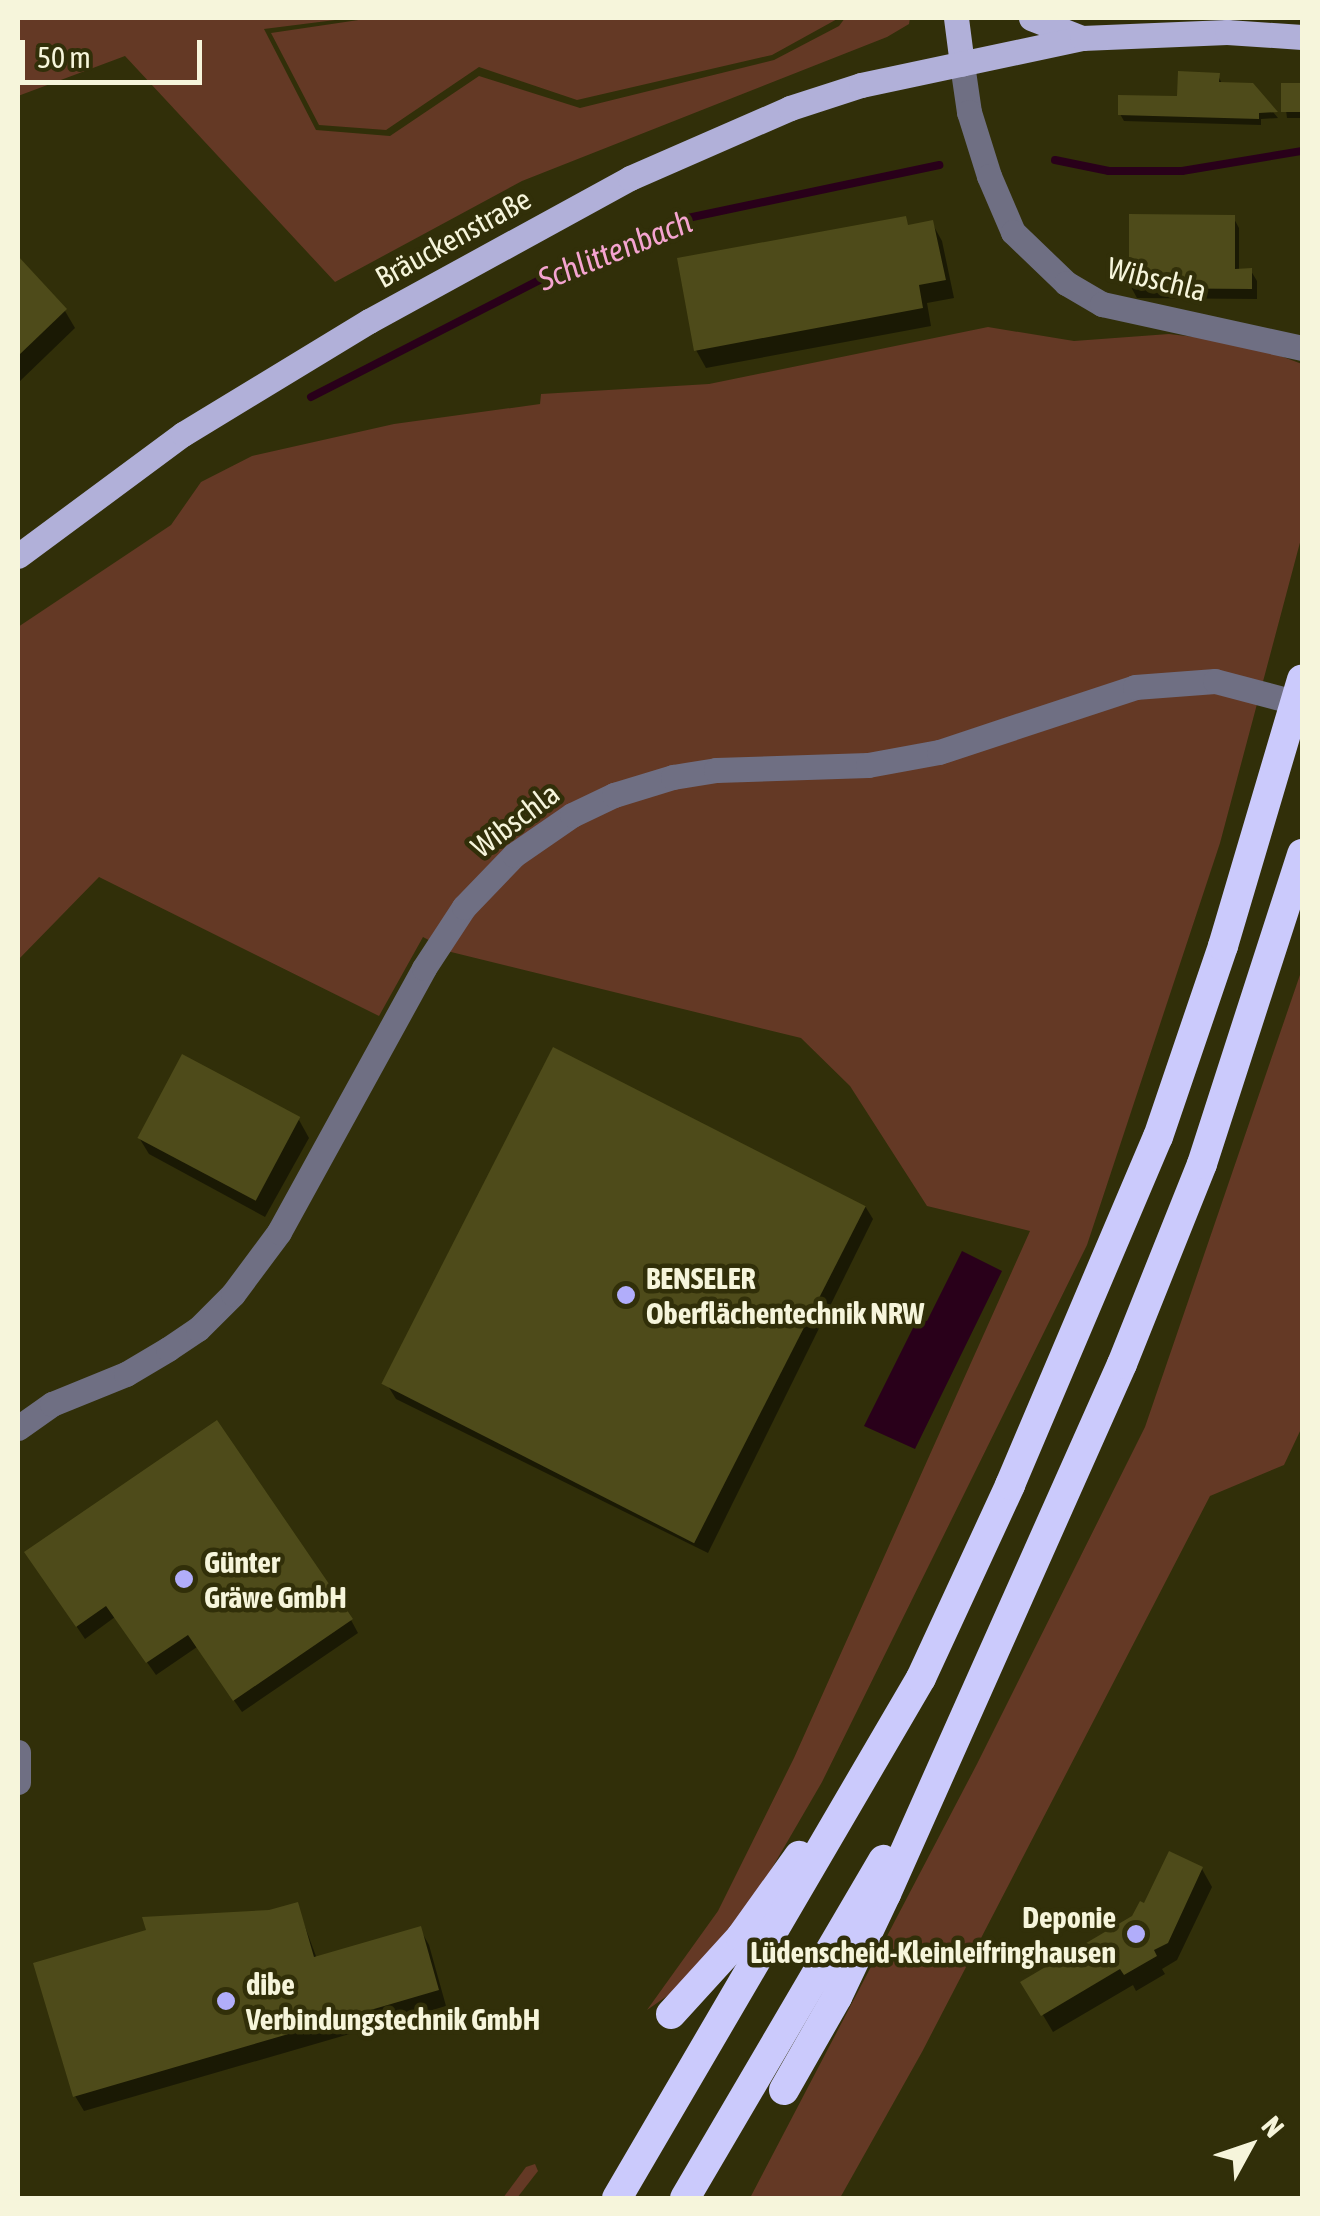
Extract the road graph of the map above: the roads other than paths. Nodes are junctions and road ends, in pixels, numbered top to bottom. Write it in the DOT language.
graph roads {
  1 [pos="956,18"];
  2 [pos="1031,18"];
  3 [pos="1082,38"];
  4 [pos="1302,38"];
  5 [pos="962,64"];
  6 [pos="1302,348"];
  7 [pos="18,556"];
  8 [pos="1302,679"];
  9 [pos="1302,704"];
  10 [pos="1302,854"];
  11 [pos="18,1428"];
  12 [pos="905,1708"];
  13 [pos="957,1732"];
  14 [pos="18,1752"];
  15 [pos="18,1782"];
  16 [pos="671,2014"];
  17 [pos="784,2090"];
  18 [pos="617,2198"];
  19 [pos="684,2198"];
  1 -- 5 [label="main road"];
  2 -- 3 [label="main road"];
  3 -- 4 [label="main road"];
  3 -- 5 [label="main road, Bräuckenstraße"];
  5 -- 6 [label="street, Wibschla"];
  5 -- 7 [label="main road, Bräuckenstraße"];
  8 -- 12 [label="highway, bridge"];
  9 -- 11 [label="street, Wibschla"];
  10 -- 13 [label="highway"];
  12 -- 16 [label="highway"];
  12 -- 18 [label="highway"];
  13 -- 17 [label="highway"];
  13 -- 19 [label="highway"];
  14 -- 15 [label="street"];
}
